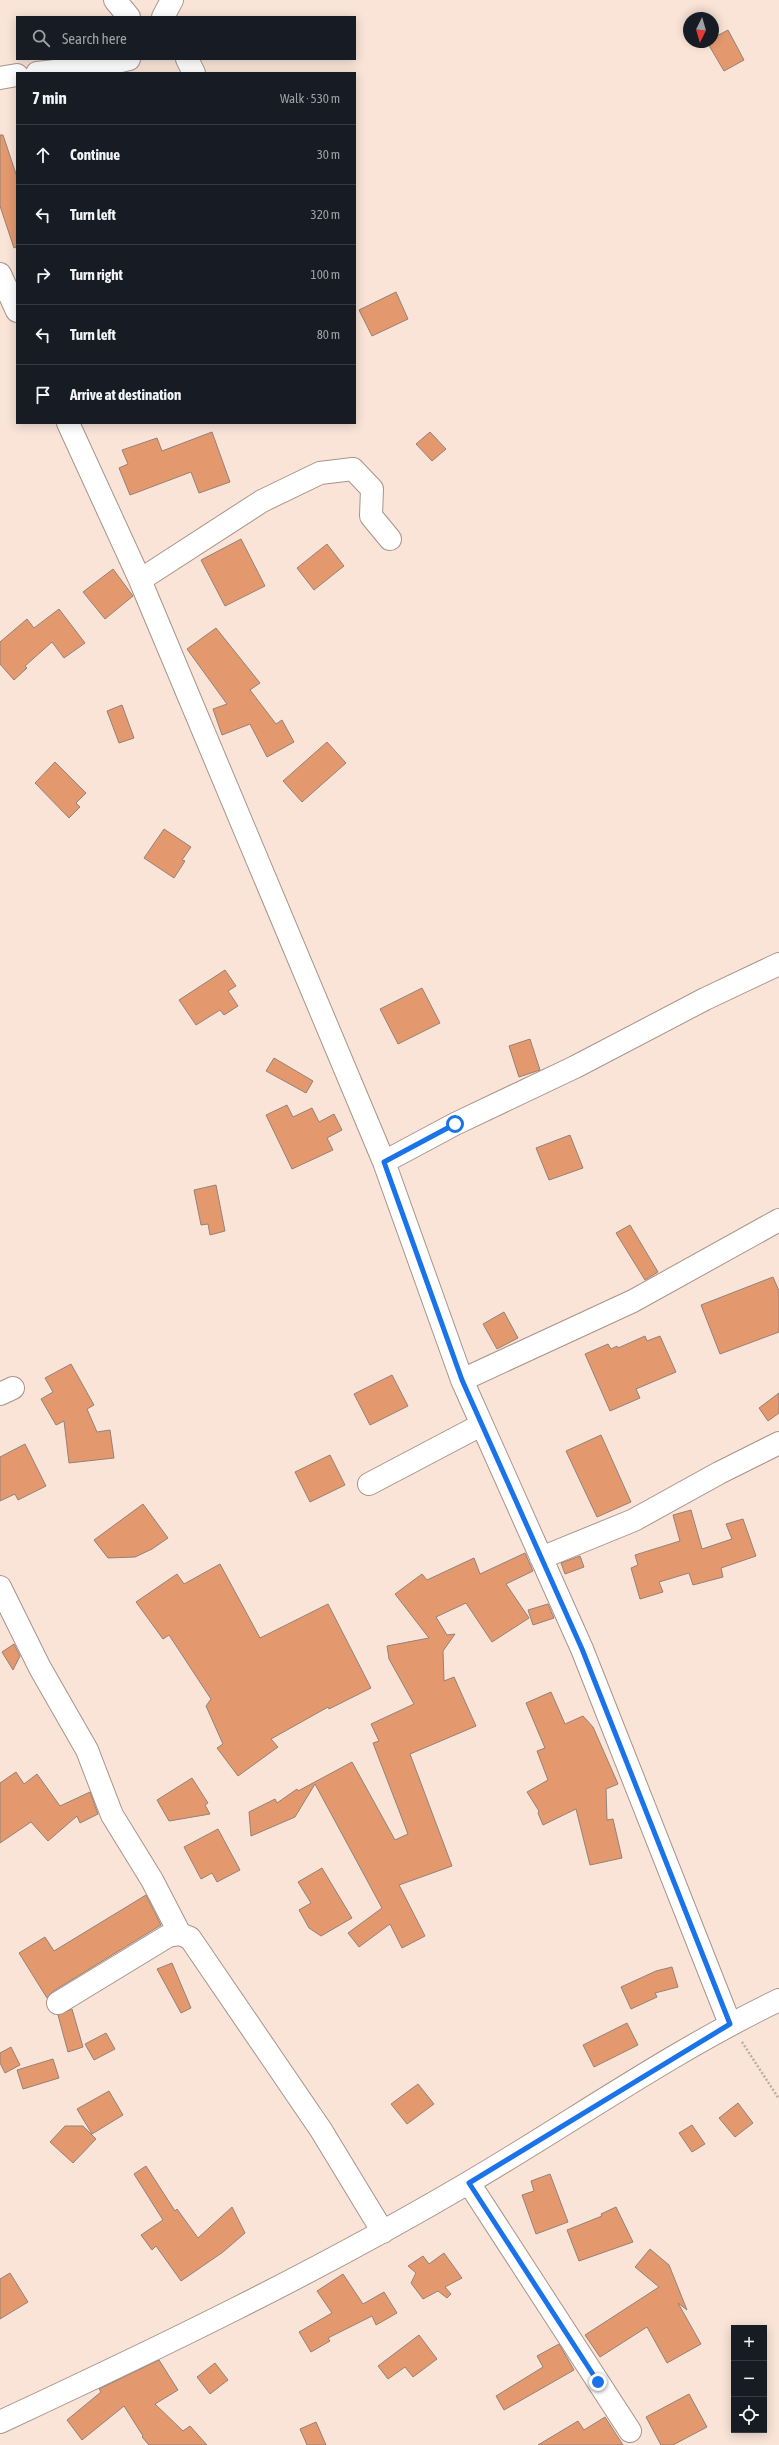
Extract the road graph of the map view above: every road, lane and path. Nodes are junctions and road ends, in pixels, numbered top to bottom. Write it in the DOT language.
graph roads {
  1 [pos="115,0"];
  2 [pos="128,16"];
  3 [pos="125,60"];
  4 [pos="188,60"];
  5 [pos="46,72"];
  6 [pos="194,72"];
  7 [pos="16,75"];
  8 [pos="0,78"];
  9 [pos="0,274"];
  10 [pos="16,309"];
  11 [pos="68,424"];
  12 [pos="390,539"];
  13 [pos="140,580"];
  14 [pos="779,964"];
  15 [pos="384,1162"];
  16 [pos="779,1220"];
  17 [pos="462,1380"];
  18 [pos="481,1425"];
  19 [pos="779,1443"];
  20 [pos="369,1484"];
  21 [pos="541,1558"];
  22 [pos="0,1587"];
  23 [pos="180,1934"];
  24 [pos="779,2000"];
  25 [pos="58,2003"];
  26 [pos="730,2024"];
  27 [pos="779,2099"];
  28 [pos="469,2183"];
  29 [pos="383,2232"];
  30 [pos="0,2422"];
  31 [pos="630,2431"];
  1 -- 2 [label="street"];
  3 -- 5 [label="street"];
  4 -- 6 [label="street"];
  7 -- 8 [label="street"];
  9 -- 10 [label="street"];
  11 -- 13 [label="street"];
  12 -- 13 [label="street"];
  13 -- 15 [label="street"];
  14 -- 15 [label="street"];
  15 -- 17 [label="street"];
  16 -- 17 [label="street"];
  17 -- 18 [label="street"];
  18 -- 20 [label="street"];
  18 -- 21 [label="street"];
  19 -- 21 [label="street"];
  21 -- 26 [label="street"];
  22 -- 23 [label="street"];
  23 -- 25 [label="street"];
  23 -- 29 [label="street"];
  24 -- 26 [label="street"];
  26 -- 27 [label="path"];
  26 -- 28 [label="street"];
  28 -- 29 [label="street"];
  28 -- 31 [label="street"];
  29 -- 30 [label="street"];
}
